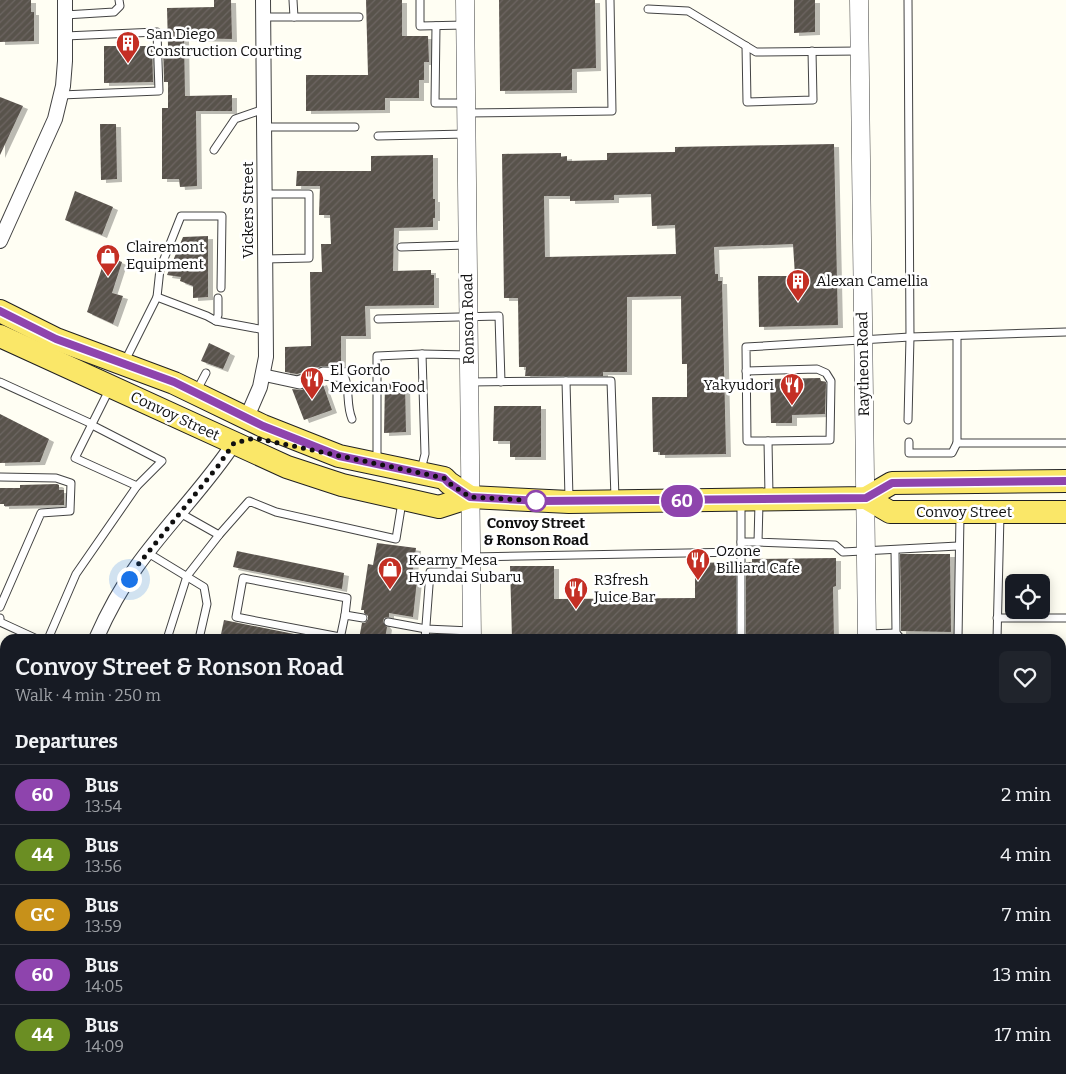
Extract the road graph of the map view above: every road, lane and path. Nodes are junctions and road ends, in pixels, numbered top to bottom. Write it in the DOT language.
graph roads {
  1 [pos="65,0"];
  2 [pos="120,0"];
  3 [pos="263,0"];
  4 [pos="294,0"];
  5 [pos="420,0"];
  6 [pos="465,0"];
  7 [pos="610,0"];
  8 [pos="859,0"];
  9 [pos="908,0"];
  10 [pos="648,9"];
  11 [pos="65,15"];
  12 [pos="263,16"];
  13 [pos="294,16"];
  14 [pos="359,16"];
  15 [pos="465,25"];
  16 [pos="436,26"];
  17 [pos="65,36"];
  18 [pos="746,46"];
  19 [pos="812,51"];
  20 [pos="860,51"];
  21 [pos="60,95"];
  22 [pos="466,108"];
  23 [pos="264,110"];
  24 [pos="264,127"];
  25 [pos="355,127"];
  26 [pos="466,134"];
  27 [pos="378,136"];
  28 [pos="214,150"];
  29 [pos="264,194"];
  30 [pos="0,241"];
  31 [pos="468,245"];
  32 [pos="401,247"];
  33 [pos="265,259"];
  34 [pos="222,288"];
  35 [pos="157,297"];
  36 [pos="218,298"];
  37 [pos="0,311"];
  38 [pos="468,316"];
  39 [pos="378,319"];
  40 [pos="216,322"];
  41 [pos="265,330"];
  42 [pos="1066,332"];
  43 [pos="0,336"];
  44 [pos="957,336"];
  45 [pos="910,337"];
  46 [pos="863,339"];
  47 [pos="422,354"];
  48 [pos="469,355"];
  49 [pos="123,363"];
  50 [pos="746,371"];
  51 [pos="351,372"];
  52 [pos="206,373"];
  53 [pos="263,375"];
  54 [pos="566,381"];
  55 [pos="0,382"];
  56 [pos="469,382"];
  57 [pos="501,382"];
  58 [pos="111,386"];
  59 [pos="195,393"];
  60 [pos="139,399"];
  61 [pos="247,417"];
  62 [pos="352,419"];
  63 [pos="908,420"];
  64 [pos="92,425"];
  65 [pos="768,441"];
  66 [pos="909,442"];
  67 [pos="234,443"];
  68 [pos="957,443"];
  69 [pos="1066,443"];
  70 [pos="339,456"];
  71 [pos="378,464"];
  72 [pos="420,473"];
  73 [pos="0,477"];
  74 [pos="1066,481"];
  75 [pos="137,486"];
  76 [pos="470,497"];
  77 [pos="866,498"];
  78 [pos="402,499"];
  79 [pos="756,500"];
  80 [pos="615,501"];
  81 [pos="569,502"];
  82 [pos="960,512"];
  83 [pos="1000,512"];
  84 [pos="1066,512"];
  85 [pos="180,513"];
  86 [pos="219,535"];
  87 [pos="741,542"];
  88 [pos="758,542"];
  89 [pos="958,546"];
  90 [pos="895,550"];
  91 [pos="741,552"];
  92 [pos="866,552"];
  93 [pos="148,553"];
  94 [pos="471,565"];
  95 [pos="187,576"];
  96 [pos="0,607"];
  97 [pos="345,615"];
  98 [pos="0,618"];
  99 [pos="363,618"];
  100 [pos="997,618"];
  101 [pos="1066,618"];
  102 [pos="388,622"];
  103 [pos="426,629"];
  104 [pos="25,634"];
  105 [pos="50,634"];
  106 [pos="98,634"];
  107 [pos="169,634"];
  108 [pos="200,634"];
  109 [pos="319,634"];
  110 [pos="341,634"];
  111 [pos="426,634"];
  112 [pos="464,634"];
  113 [pos="471,634"];
  114 [pos="741,634"];
  115 [pos="867,634"];
  116 [pos="898,634"];
  117 [pos="958,634"];
  118 [pos="997,634"];
  1 -- 11 [label="street"];
  2 -- 11 [label="lane"];
  3 -- 12 [label="street, Vickers Street"];
  4 -- 13 [label="lane"];
  5 -- 16 [label="lane"];
  6 -- 15 [label="street, Ronson Road"];
  7 -- 22 [label="lane"];
  8 -- 20 [label="street, Raytheon Road"];
  9 -- 45 [label="lane"];
  10 -- 18 [label="lane"];
  11 -- 17 [label="street"];
  12 -- 13 [label="lane"];
  12 -- 23 [label="street, Vickers Street"];
  13 -- 14 [label="lane"];
  15 -- 16 [label="lane"];
  15 -- 22 [label="street, Ronson Road"];
  16 -- 22 [label="lane"];
  17 -- 21 [label="street"];
  17 -- 21 [label="lane"];
  18 -- 19 [label="lane"];
  18 -- 19 [label="lane"];
  19 -- 20 [label="lane"];
  20 -- 46 [label="street, Raytheon Road"];
  21 -- 30 [label="street"];
  22 -- 26 [label="street, Ronson Road"];
  23 -- 24 [label="street, Vickers Street"];
  23 -- 28 [label="lane"];
  24 -- 25 [label="lane"];
  24 -- 29 [label="street, Vickers Street"];
  26 -- 27 [label="lane"];
  26 -- 31 [label="street, Ronson Road"];
  29 -- 33 [label="street, Vickers Street"];
  29 -- 33 [label="lane"];
  31 -- 32 [label="lane"];
  31 -- 38 [label="street, Ronson Road"];
  33 -- 41 [label="street, Vickers Street"];
  34 -- 35 [label="lane"];
  35 -- 40 [label="lane"];
  35 -- 49 [label="lane"];
  36 -- 40 [label="lane"];
  37 -- 49 [label="main road, Convoy Street"];
  38 -- 39 [label="lane"];
  38 -- 48 [label="street, Ronson Road"];
  38 -- 57 [label="lane"];
  40 -- 41 [label="lane"];
  41 -- 53 [label="street, Vickers Street"];
  42 -- 44 [label="lane"];
  43 -- 58 [label="main road, Convoy Street"];
  44 -- 45 [label="lane"];
  44 -- 68 [label="lane"];
  45 -- 46 [label="lane"];
  45 -- 63 [label="lane"];
  46 -- 50 [label="lane"];
  46 -- 77 [label="street, Raytheon Road"];
  47 -- 48 [label="lane"];
  47 -- 71 [label="lane"];
  47 -- 72 [label="lane"];
  48 -- 56 [label="street, Ronson Road"];
  49 -- 59 [label="main road, Convoy Street"];
  50 -- 65 [label="lane"];
  50 -- 65 [label="lane"];
  51 -- 53 [label="lane"];
  52 -- 59 [label="lane"];
  53 -- 61 [label="street, Vickers Street"];
  53 -- 62 [label="lane"];
  54 -- 57 [label="lane"];
  54 -- 80 [label="lane"];
  54 -- 81 [label="lane"];
  55 -- 64 [label="lane"];
  56 -- 57 [label="lane"];
  56 -- 76 [label="street, Ronson Road"];
  58 -- 60 [label="main road, Convoy Street"];
  58 -- 64 [label="lane"];
  59 -- 61 [label="main road, Convoy Street"];
  60 -- 61 [label="main road"];
  60 -- 67 [label="main road, Convoy Street"];
  61 -- 70 [label="main road, Convoy Street"];
  64 -- 75 [label="lane"];
  64 -- 75 [label="lane"];
  65 -- 79 [label="lane"];
  66 -- 68 [label="lane"];
  67 -- 70 [label="main road"];
  67 -- 78 [label="main road, Convoy Street"];
  67 -- 85 [label="street"];
  68 -- 69 [label="lane"];
  70 -- 71 [label="main road, Convoy Street"];
  71 -- 72 [label="main road, Convoy Street"];
  72 -- 76 [label="main road, Convoy Street"];
  73 -- 96 [label="lane"];
  74 -- 77 [label="main road, Convoy Street"];
  75 -- 105 [label="lane"];
  76 -- 78 [label="main road, Convoy Street"];
  76 -- 81 [label="main road, Convoy Street"];
  76 -- 94 [label="street, Ronson Road"];
  77 -- 79 [label="main road, Convoy Street"];
  77 -- 82 [label="main road, Convoy Street"];
  77 -- 92 [label="street, Raytheon Road"];
  78 -- 86 [label="lane"];
  79 -- 80 [label="main road, Convoy Street"];
  79 -- 87 [label="lane"];
  79 -- 88 [label="lane"];
  80 -- 81 [label="main road, Convoy Street"];
  82 -- 83 [label="main road, Convoy Street"];
  82 -- 89 [label="lane"];
  83 -- 84 [label="main road, Convoy Street"];
  83 -- 100 [label="lane"];
  85 -- 86 [label="lane"];
  85 -- 93 [label="street"];
  86 -- 95 [label="lane"];
  87 -- 88 [label="lane"];
  87 -- 91 [label="lane"];
  88 -- 92 [label="lane"];
  89 -- 90 [label="lane"];
  89 -- 117 [label="lane"];
  90 -- 92 [label="lane"];
  90 -- 116 [label="lane"];
  91 -- 94 [label="lane"];
  91 -- 114 [label="lane"];
  92 -- 115 [label="street, Raytheon Road"];
  93 -- 95 [label="lane"];
  93 -- 106 [label="street"];
  94 -- 103 [label="lane"];
  94 -- 113 [label="street, Ronson Road"];
  95 -- 107 [label="lane"];
  95 -- 108 [label="lane"];
  97 -- 99 [label="lane"];
  97 -- 109 [label="lane"];
  97 -- 110 [label="lane"];
  98 -- 104 [label="lane"];
  100 -- 101 [label="lane"];
  100 -- 118 [label="lane"];
  102 -- 103 [label="lane"];
  103 -- 111 [label="lane"];
  103 -- 112 [label="lane"];
}
